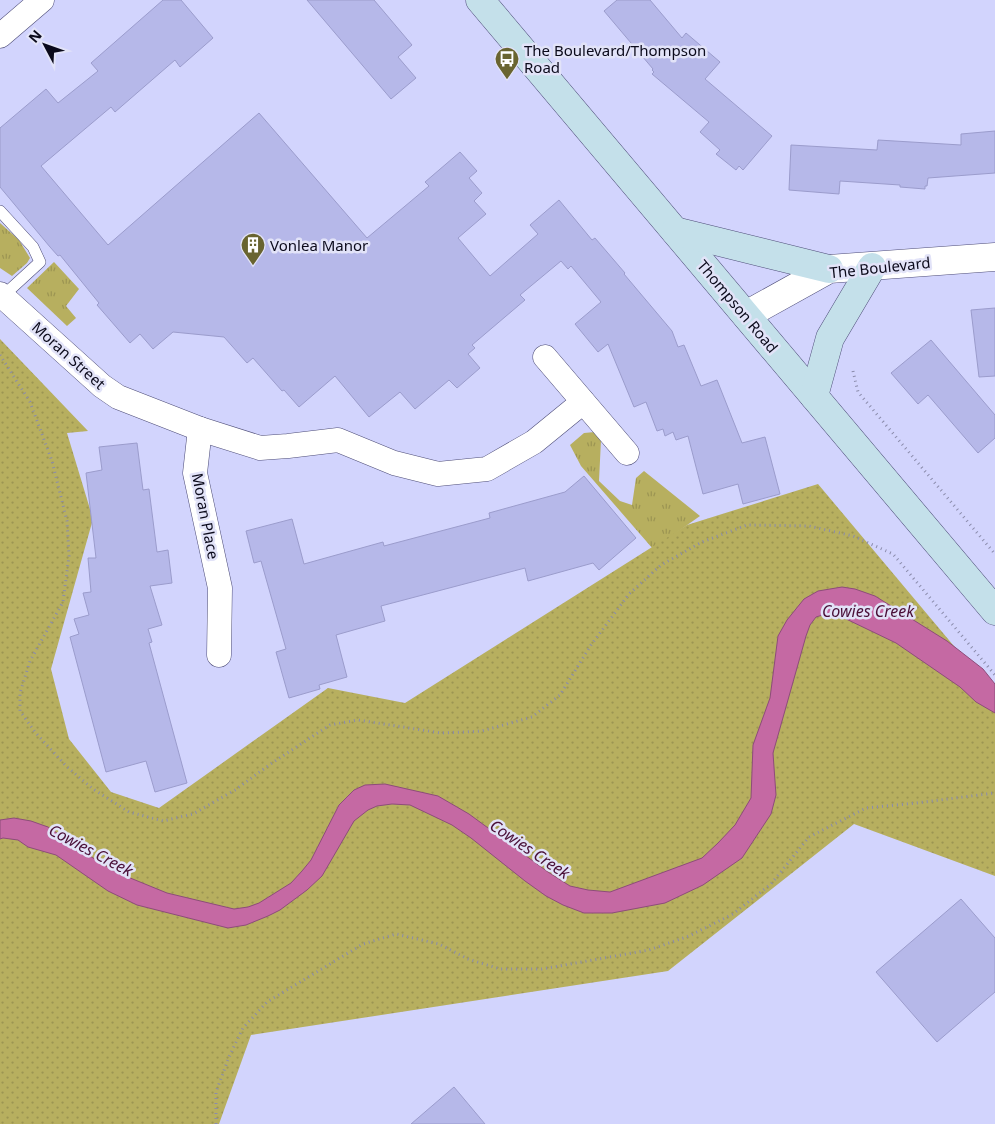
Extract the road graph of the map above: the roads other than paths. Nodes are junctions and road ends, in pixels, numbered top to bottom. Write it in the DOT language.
graph roads {
  1 [pos="42,0"];
  2 [pos="480,0"];
  3 [pos="0,36"];
  4 [pos="0,211"];
  5 [pos="675,231"];
  6 [pos="995,257"];
  7 [pos="872,267"];
  8 [pos="829,269"];
  9 [pos="2,295"];
  10 [pos="746,315"];
  11 [pos="545,357"];
  12 [pos="814,396"];
  13 [pos="583,402"];
  14 [pos="200,429"];
  15 [pos="627,453"];
  16 [pos="995,611"];
  17 [pos="219,655"];
  1 -- 3 [label="street"];
  2 -- 5 [label="main road, Thompson Road"];
  4 -- 9 [label="lane"];
  5 -- 8 [label="main road"];
  5 -- 10 [label="main road, Thompson Road"];
  6 -- 7 [label="street, The Boulevard"];
  7 -- 8 [label="street, The Boulevard"];
  7 -- 12 [label="main road"];
  8 -- 10 [label="street, The Boulevard"];
  9 -- 14 [label="street, Moran Street"];
  10 -- 12 [label="main road, Thompson Road"];
  11 -- 13 [label="street"];
  12 -- 16 [label="main road, Thompson Road"];
  13 -- 14 [label="street"];
  13 -- 15 [label="street"];
  14 -- 17 [label="street, Moran Place"];
}
